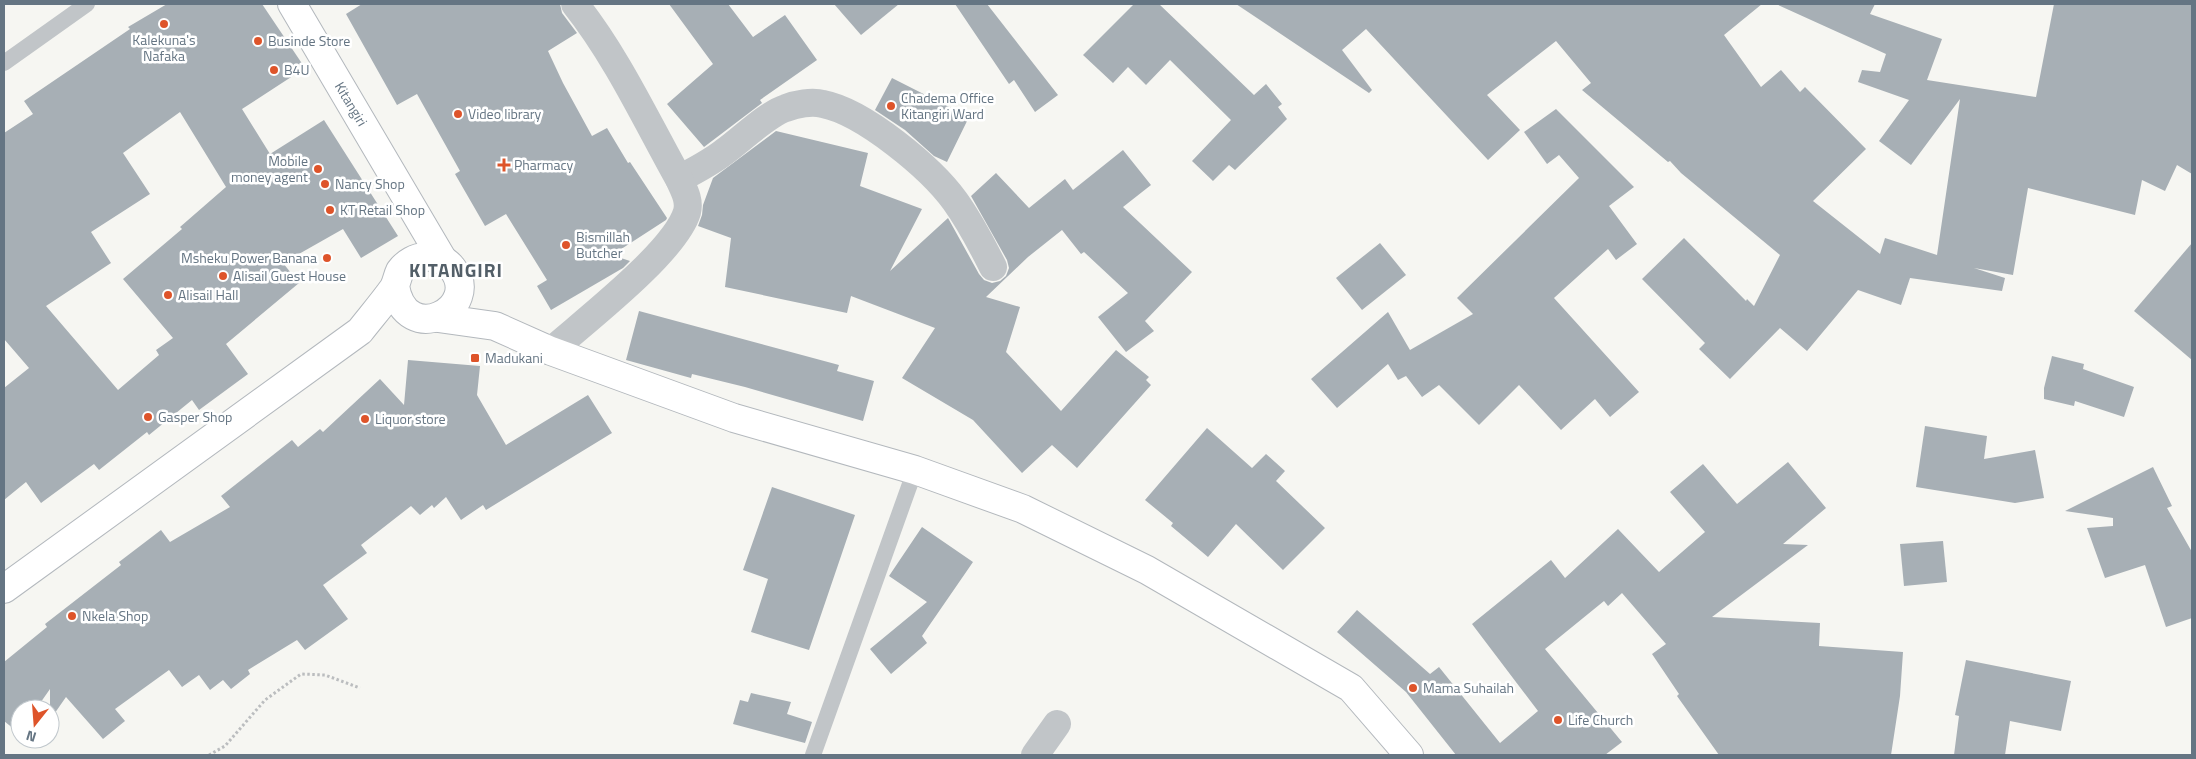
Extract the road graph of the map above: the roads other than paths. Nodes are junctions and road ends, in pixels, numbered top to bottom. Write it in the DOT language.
graph roads {
  1 [pos="87,4"];
  2 [pos="292,4"];
  3 [pos="575,4"];
  4 [pos="4,63"];
  5 [pos="679,179"];
  6 [pos="411,204"];
  7 [pos="443,260"];
  8 [pos="993,267"];
  9 [pos="401,274"];
  10 [pos="459,291"];
  11 [pos="426,317"];
  12 [pos="495,326"];
  13 [pos="360,331"];
  14 [pos="552,351"];
  15 [pos="914,470"];
  16 [pos="4,589"];
  17 [pos="1058,724"];
  18 [pos="813,755"];
  19 [pos="1035,755"];
  20 [pos="1409,755"];
  1 -- 4 [label="lane"];
  2 -- 6 [label="street, Kitangiri"];
  3 -- 5 [label="street"];
  5 -- 8 [label="street"];
  5 -- 14 [label="street"];
  6 -- 7 [label="street, Kitangiri"];
  6 -- 9 [label="street"];
  7 -- 9 [label="street"];
  7 -- 10 [label="street"];
  9 -- 11 [label="street"];
  9 -- 13 [label="street"];
  10 -- 11 [label="street"];
  10 -- 12 [label="street"];
  11 -- 12 [label="street"];
  11 -- 13 [label="street"];
  12 -- 14 [label="street"];
  13 -- 16 [label="street"];
  14 -- 15 [label="street"];
  15 -- 18 [label="lane"];
  15 -- 20 [label="street"];
  17 -- 19 [label="street"];
}
